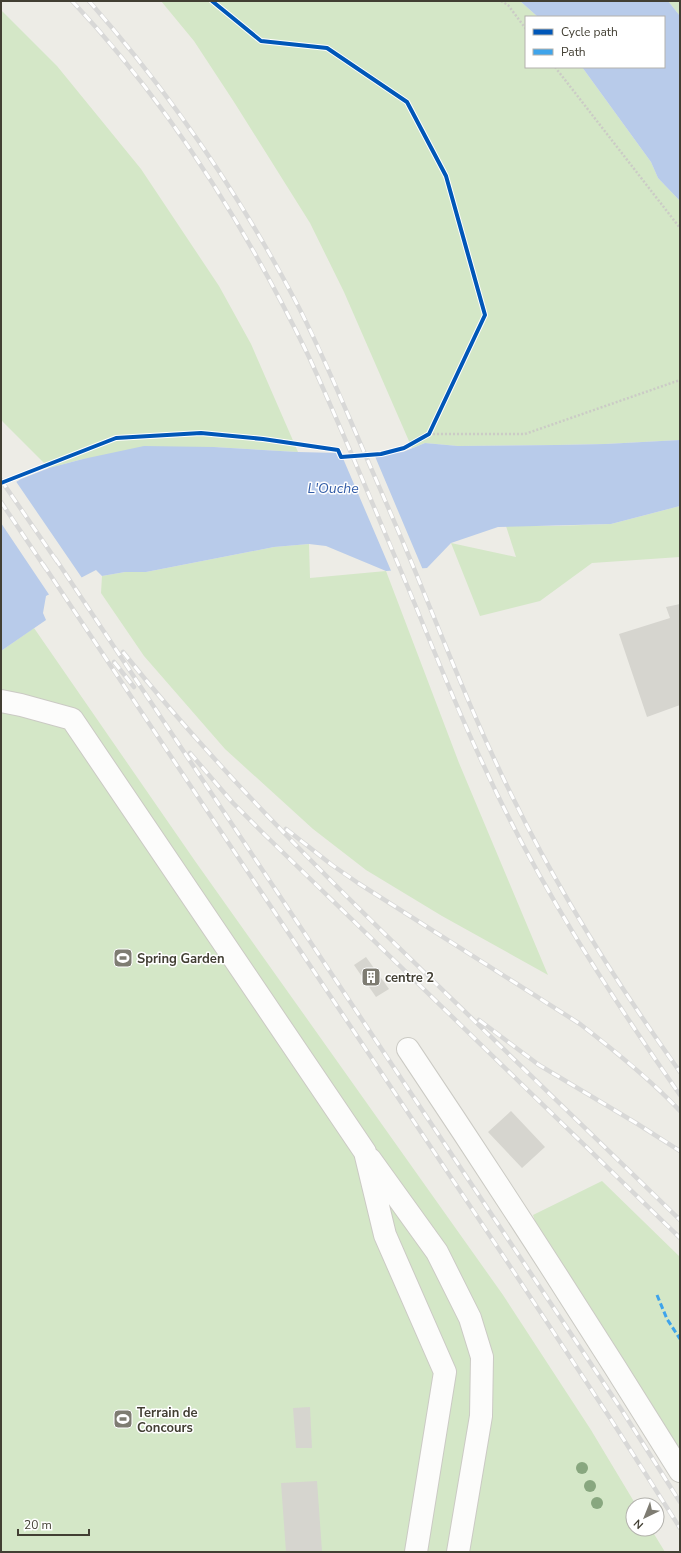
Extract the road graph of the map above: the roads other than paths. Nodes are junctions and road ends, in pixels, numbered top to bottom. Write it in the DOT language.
graph roads {
  1 [pos="1,702"];
  2 [pos="408,1049"];
  3 [pos="364,1152"];
  4 [pos="680,1472"];
  5 [pos="416,1552"];
  6 [pos="458,1552"];
  1 -- 3 [label="lane"];
  2 -- 4 [label="lane"];
  3 -- 5 [label="lane"];
  3 -- 6 [label="lane"];
}
